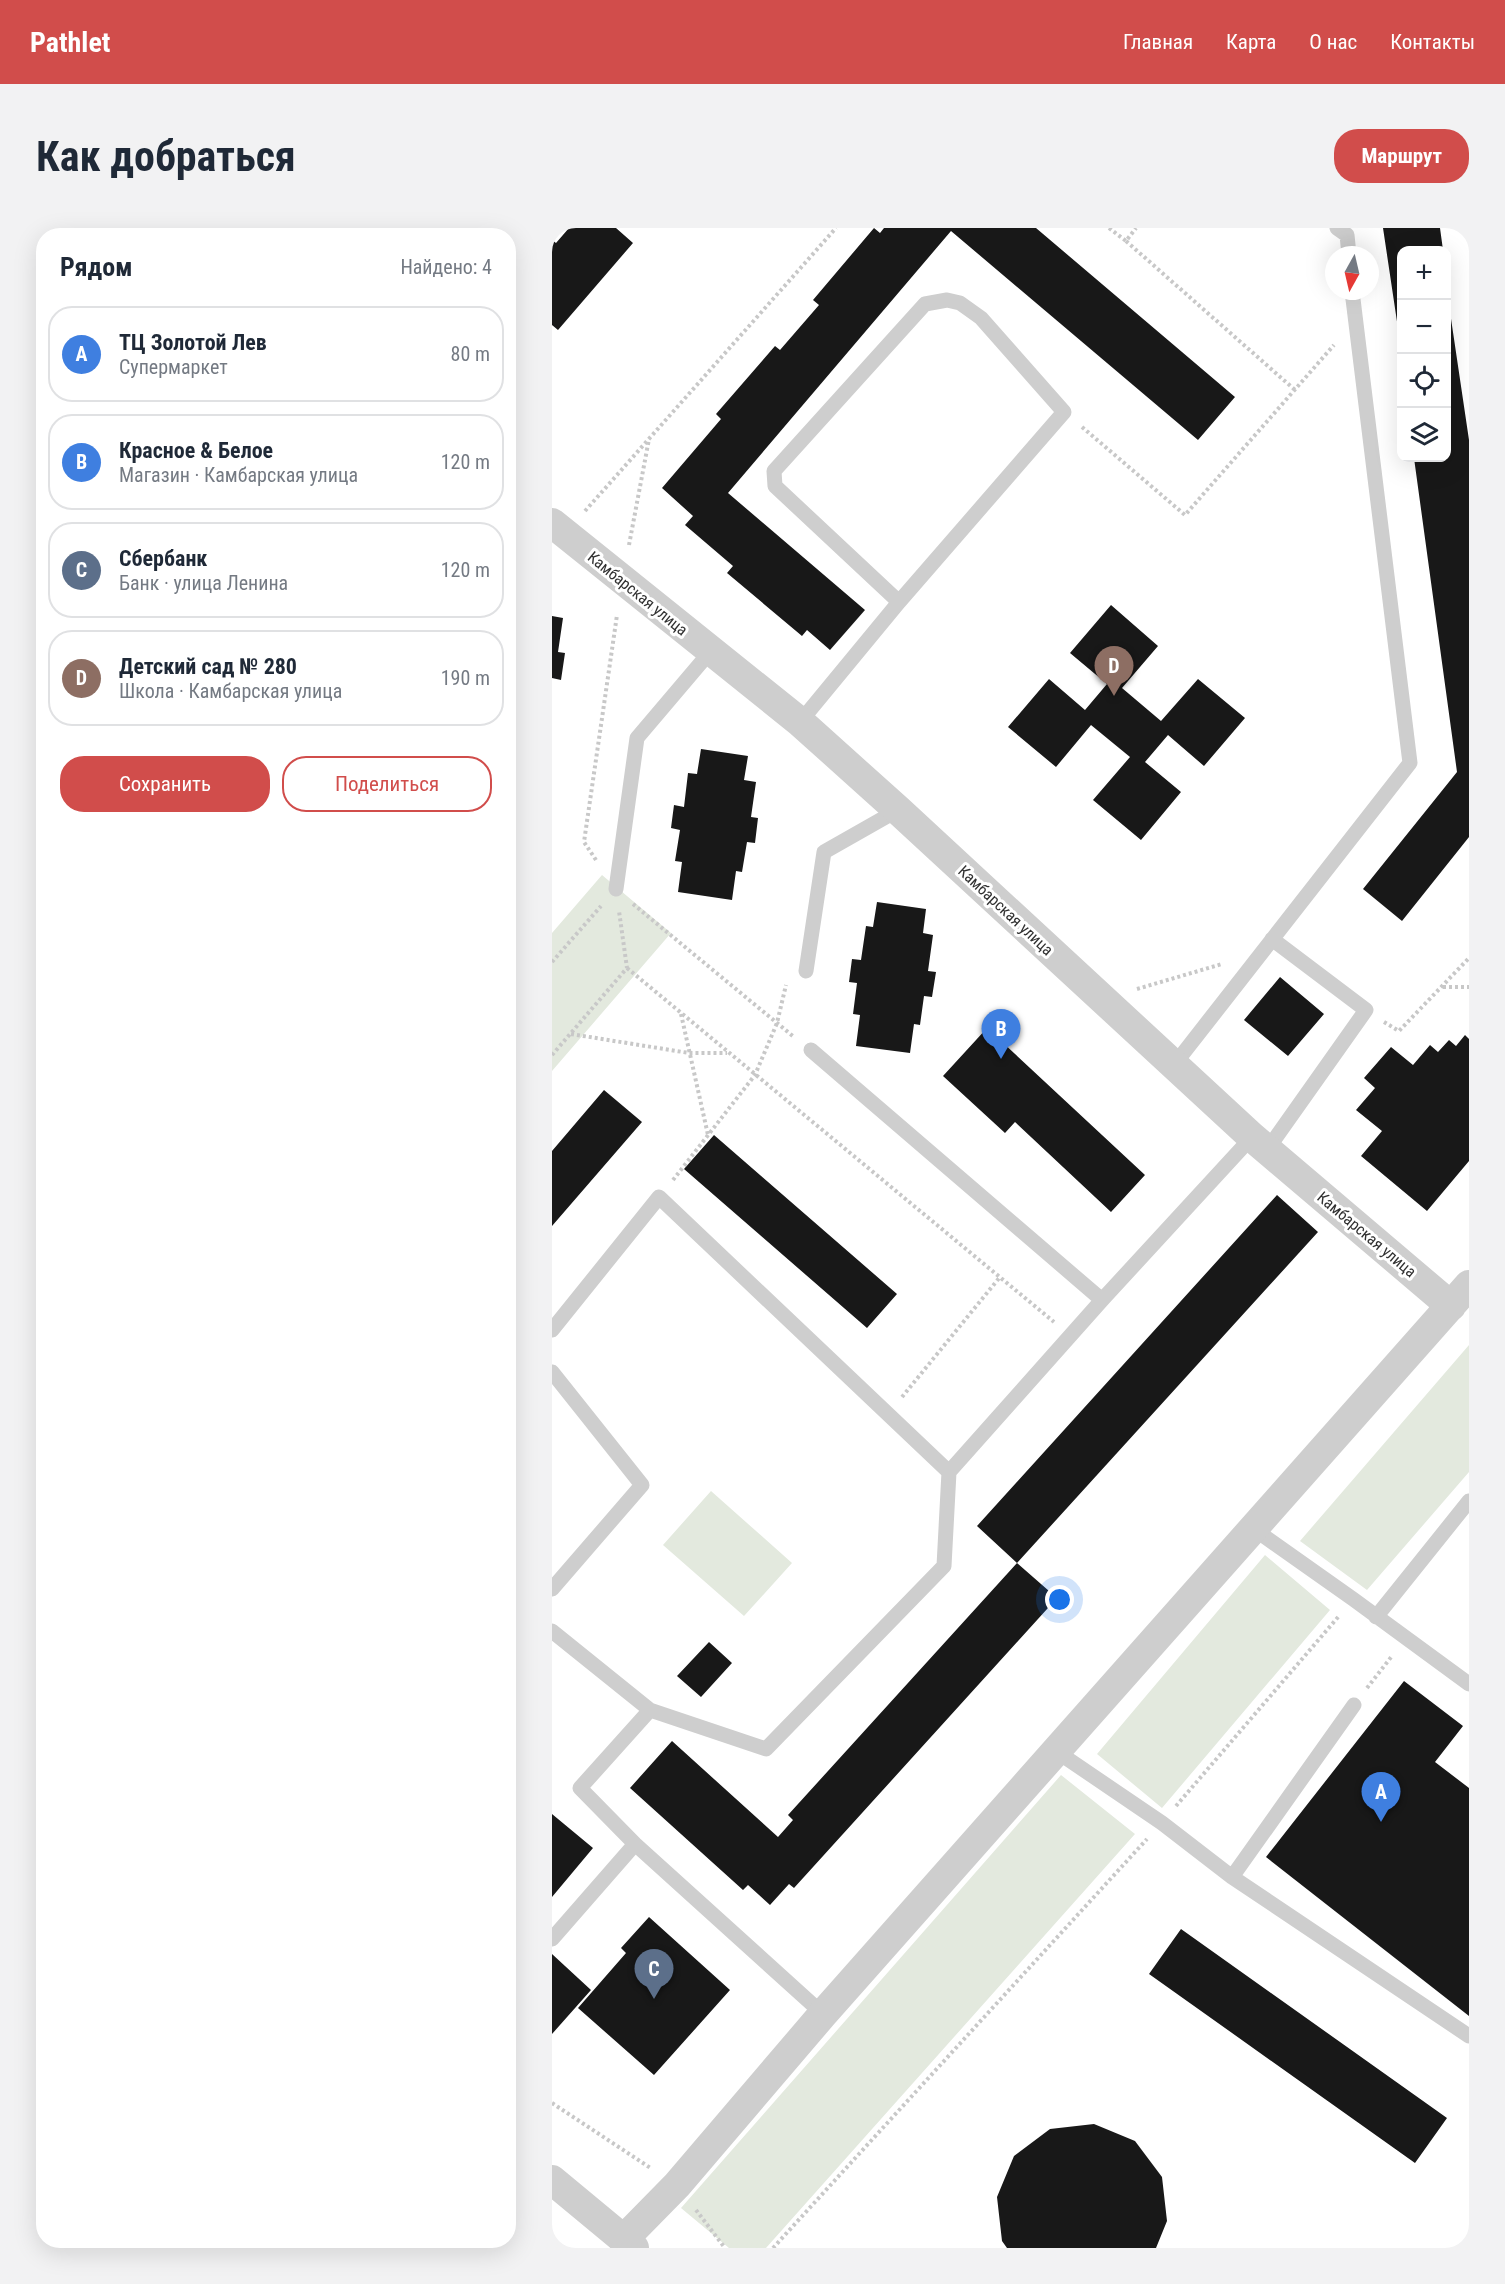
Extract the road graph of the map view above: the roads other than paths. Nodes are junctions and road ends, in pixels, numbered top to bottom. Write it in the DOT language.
graph roads {
  1 [pos="1337,228"];
  2 [pos="1348,246"];
  3 [pos="1353,300"];
  4 [pos="559,528"];
  5 [pos="899,602"];
  6 [pos="710,652"];
  7 [pos="800,722"];
  8 [pos="898,810"];
  9 [pos="616,889"];
  10 [pos="1272,939"];
  11 [pos="806,971"];
  12 [pos="811,1050"];
  13 [pos="1174,1065"];
  14 [pos="1260,1144"];
  15 [pos="1460,1296"];
  16 [pos="1102,1300"];
  17 [pos="552,1330"];
  18 [pos="552,1372"];
  19 [pos="949,1472"];
  20 [pos="1469,1501"];
  21 [pos="1254,1529"];
  22 [pos="552,1589"];
  23 [pos="1376,1617"];
  24 [pos="552,1631"];
  25 [pos="1469,1684"];
  26 [pos="1354,1705"];
  27 [pos="650,1710"];
  28 [pos="1056,1751"];
  29 [pos="635,1844"];
  30 [pos="1232,1877"];
  31 [pos="552,1939"];
  32 [pos="823,2014"];
  33 [pos="1469,2036"];
  34 [pos="552,2180"];
  35 [pos="628,2244"];
  1 -- 2 [label="lane"];
  3 -- 10 [label="lane"];
  4 -- 6 [label="street, Камбарская улица"];
  5 -- 5 [label="lane"];
  5 -- 7 [label="lane"];
  6 -- 7 [label="street, Камбарская улица"];
  6 -- 9 [label="lane"];
  7 -- 8 [label="street, Камбарская улица"];
  8 -- 11 [label="lane"];
  8 -- 13 [label="street, Камбарская улица"];
  10 -- 13 [label="lane"];
  10 -- 14 [label="lane"];
  12 -- 16 [label="lane"];
  13 -- 14 [label="street, Камбарская улица"];
  14 -- 15 [label="street, Камбарская улица"];
  14 -- 16 [label="lane"];
  15 -- 21 [label="street"];
  16 -- 19 [label="lane"];
  17 -- 19 [label="lane"];
  18 -- 22 [label="lane"];
  19 -- 27 [label="lane"];
  20 -- 23 [label="lane"];
  21 -- 23 [label="lane"];
  21 -- 28 [label="street"];
  23 -- 25 [label="lane"];
  24 -- 27 [label="lane"];
  26 -- 30 [label="lane"];
  27 -- 29 [label="lane"];
  28 -- 30 [label="lane"];
  28 -- 32 [label="street"];
  29 -- 31 [label="lane"];
  29 -- 32 [label="lane"];
  30 -- 33 [label="lane"];
  32 -- 35 [label="street"];
  34 -- 35 [label="street"];
}
